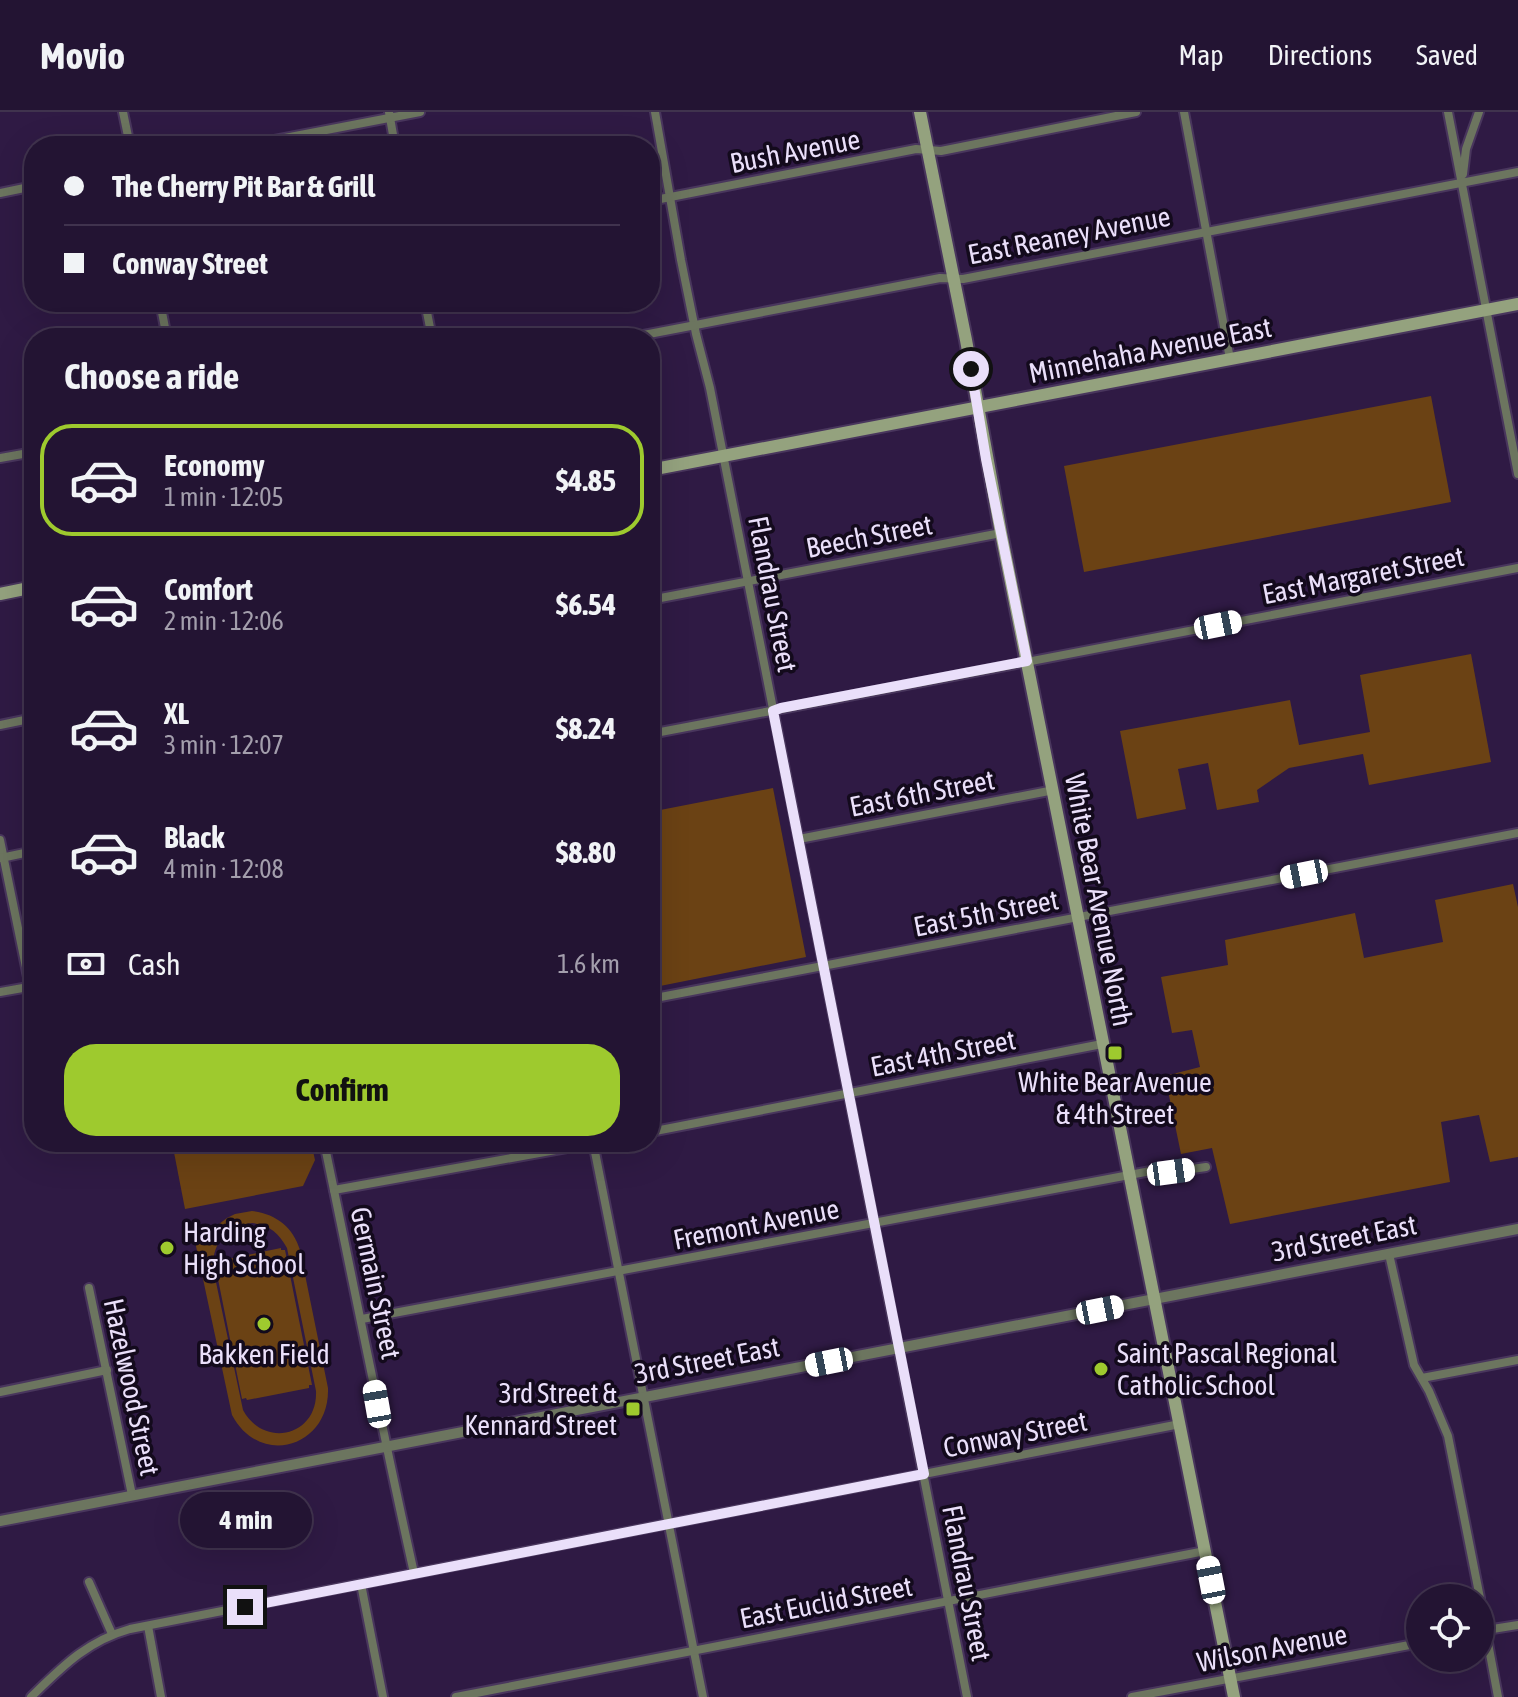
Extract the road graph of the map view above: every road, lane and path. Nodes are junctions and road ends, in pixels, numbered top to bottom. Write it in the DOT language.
graph roads {
  1 [pos="123,112"];
  2 [pos="420,112"];
  3 [pos="655,112"];
  4 [pos="920,112"];
  5 [pos="1136,112"];
  6 [pos="1184,112"];
  7 [pos="1448,112"];
  8 [pos="1479,112"];
  9 [pos="389,115"];
  10 [pos="128,136"];
  11 [pos="290,136"];
  12 [pos="393,136"];
  13 [pos="659,136"];
  14 [pos="660,142"];
  15 [pos="927,150"];
  16 [pos="1518,172"];
  17 [pos="1461,183"];
  18 [pos="24,188"];
  19 [pos="0,193"];
  20 [pos="669,197"];
  21 [pos="660,199"];
  22 [pos="1207,232"];
  23 [pos="952,278"];
  24 [pos="1518,304"];
  25 [pos="1485,311"];
  26 [pos="694,325"];
  27 [pos="660,332"];
  28 [pos="1230,359"];
  29 [pos="977,408"];
  30 [pos="24,454"];
  31 [pos="723,456"];
  32 [pos="0,458"];
  33 [pos="660,468"];
  34 [pos="1518,474"];
  35 [pos="1001,533"];
  36 [pos="1518,568"];
  37 [pos="748,581"];
  38 [pos="24,589"];
  39 [pos="0,594"];
  40 [pos="660,598"];
  41 [pos="1027,661"];
  42 [pos="773,711"];
  43 [pos="24,720"];
  44 [pos="0,725"];
  45 [pos="660,732"];
  46 [pos="1054,790"];
  47 [pos="1518,833"];
  48 [pos="799,839"];
  49 [pos="0,840"];
  50 [pos="24,853"];
  51 [pos="2,858"];
  52 [pos="1078,917"];
  53 [pos="24,952"];
  54 [pos="823,966"];
  55 [pos="24,988"];
  56 [pos="0,992"];
  57 [pos="660,997"];
  58 [pos="1102,1044"];
  59 [pos="849,1094"];
  60 [pos="660,1130"];
  61 [pos="326,1152"];
  62 [pos="541,1152"];
  63 [pos="597,1152"];
  64 [pos="1206,1167"];
  65 [pos="1130,1175"];
  66 [pos="334,1190"];
  67 [pos="874,1224"];
  68 [pos="1518,1229"];
  69 [pos="1389,1254"];
  70 [pos="618,1272"];
  71 [pos="89,1288"];
  72 [pos="1154,1298"];
  73 [pos="362,1319"];
  74 [pos="899,1349"];
  75 [pos="1518,1360"];
  76 [pos="107,1370"];
  77 [pos="1422,1378"];
  78 [pos="0,1392"];
  79 [pos="643,1396"];
  80 [pos="1180,1424"];
  81 [pos="387,1446"];
  82 [pos="924,1474"];
  83 [pos="132,1495"];
  84 [pos="0,1521"];
  85 [pos="670,1524"];
  86 [pos="1205,1551"];
  87 [pos="414,1573"];
  88 [pos="89,1582"];
  89 [pos="361,1584"];
  90 [pos="1477,1584"];
  91 [pos="948,1600"];
  92 [pos="1518,1625"];
  93 [pos="148,1626"];
  94 [pos="1494,1629"];
  95 [pos="112,1634"];
  96 [pos="1406,1646"];
  97 [pos="694,1650"];
  98 [pos="1492,1672"];
  99 [pos="1230,1678"];
  100 [pos="31,1697"];
  101 [pos="161,1697"];
  102 [pos="383,1697"];
  103 [pos="456,1697"];
  104 [pos="703,1697"];
  105 [pos="967,1697"];
  106 [pos="1132,1697"];
  107 [pos="1234,1697"];
  108 [pos="1498,1697"];
  1 -- 10 [label="street"];
  2 -- 9 [label="street"];
  3 -- 13 [label="street, Flandrau Street"];
  4 -- 15 [label="main road, White Bear Avenue North"];
  5 -- 15 [label="street, Bush Avenue"];
  6 -- 22 [label="street"];
  7 -- 17 [label="street"];
  8 -- 17 [label="street"];
  9 -- 11 [label="street"];
  9 -- 12 [label="street"];
  14 -- 20 [label="street, Flandrau Street"];
  15 -- 20 [label="street, Bush Avenue"];
  15 -- 23 [label="main road, White Bear Avenue North"];
  16 -- 17 [label="street, East Reaney Avenue"];
  17 -- 22 [label="street, East Reaney Avenue"];
  17 -- 25 [label="street"];
  18 -- 19 [label="street"];
  20 -- 21 [label="street, Bush Avenue"];
  20 -- 26 [label="street, Flandrau Street"];
  22 -- 23 [label="street, East Reaney Avenue"];
  22 -- 28 [label="street"];
  23 -- 26 [label="street, East Reaney Avenue"];
  23 -- 29 [label="main road, White Bear Avenue North"];
  24 -- 25 [label="main road, Minnehaha Avenue East"];
  25 -- 28 [label="main road, Minnehaha Avenue East"];
  25 -- 34 [label="street"];
  26 -- 27 [label="street, East Reaney Avenue"];
  26 -- 31 [label="street, Flandrau Street"];
  28 -- 29 [label="main road, Minnehaha Avenue East"];
  29 -- 31 [label="main road, Minnehaha Avenue East"];
  29 -- 35 [label="main road, White Bear Avenue North"];
  30 -- 32 [label="street"];
  31 -- 33 [label="main road, Minnehaha Avenue East"];
  31 -- 37 [label="street, Flandrau Street"];
  35 -- 37 [label="street, Beech Street"];
  35 -- 41 [label="main road, White Bear Avenue North"];
  36 -- 41 [label="street, East Margaret Street"];
  37 -- 40 [label="street, Beech Street"];
  37 -- 42 [label="street, Flandrau Street"];
  38 -- 39 [label="main road"];
  41 -- 42 [label="street, East Margaret Street"];
  41 -- 46 [label="main road, White Bear Avenue North"];
  42 -- 45 [label="street, East Margaret Street"];
  42 -- 48 [label="street, Flandrau Street"];
  43 -- 44 [label="street"];
  46 -- 48 [label="street, East 6th Street"];
  46 -- 52 [label="main road, White Bear Avenue North"];
  47 -- 52 [label="street, East 5th Street"];
  48 -- 54 [label="street, Flandrau Street"];
  49 -- 51 [label="street"];
  50 -- 51 [label="street"];
  51 -- 53 [label="street"];
  52 -- 54 [label="street, East 5th Street"];
  52 -- 58 [label="main road, White Bear Avenue North"];
  54 -- 57 [label="street, East 5th Street"];
  54 -- 59 [label="street, Flandrau Street"];
  55 -- 56 [label="street"];
  58 -- 59 [label="street, East 4th Street"];
  58 -- 65 [label="main road, White Bear Avenue North"];
  59 -- 60 [label="street, East 4th Street"];
  59 -- 67 [label="street, Flandrau Street"];
  61 -- 66 [label="street, Germain Street"];
  62 -- 66 [label="street"];
  63 -- 70 [label="street"];
  64 -- 65 [label="street, Fremont Avenue"];
  65 -- 67 [label="street, Fremont Avenue"];
  65 -- 72 [label="main road, White Bear Avenue North"];
  66 -- 73 [label="street, Germain Street"];
  67 -- 70 [label="street, Fremont Avenue"];
  67 -- 74 [label="street, Flandrau Street"];
  68 -- 69 [label="street, 3rd Street East"];
  69 -- 72 [label="street, 3rd Street East"];
  69 -- 77 [label="street"];
  70 -- 73 [label="street, Fremont Avenue"];
  70 -- 79 [label="street"];
  71 -- 76 [label="street, Hazelwood Street"];
  72 -- 74 [label="street, 3rd Street East"];
  72 -- 80 [label="main road, White Bear Avenue North"];
  73 -- 81 [label="street, Germain Street"];
  74 -- 79 [label="street, 3rd Street East"];
  74 -- 82 [label="street, Flandrau Street"];
  75 -- 77 [label="street"];
  76 -- 78 [label="street"];
  76 -- 83 [label="street, Hazelwood Street"];
  77 -- 90 [label="street"];
  79 -- 81 [label="street, 3rd Street East"];
  79 -- 85 [label="street"];
  80 -- 82 [label="street, Conway Street"];
  80 -- 86 [label="main road, White Bear Avenue North"];
  81 -- 83 [label="street, 3rd Street East"];
  81 -- 87 [label="street, Germain Street"];
  82 -- 85 [label="street, Conway Street"];
  82 -- 91 [label="street, Flandrau Street"];
  83 -- 84 [label="street, 3rd Street East"];
  85 -- 87 [label="street, Conway Street"];
  85 -- 97 [label="street"];
  86 -- 91 [label="street, East Euclid Street"];
  86 -- 99 [label="main road, White Bear Avenue North"];
  87 -- 89 [label="street, Conway Street"];
  88 -- 95 [label="street"];
  89 -- 93 [label="street, Conway Street"];
  89 -- 102 [label="street"];
  91 -- 97 [label="street, East Euclid Street"];
  91 -- 105 [label="street, Flandrau Street"];
  92 -- 94 [label="street"];
  93 -- 95 [label="street, Conway Street"];
  93 -- 101 [label="street"];
  95 -- 100 [label="street, Conway Street"];
  96 -- 99 [label="street, Wilson Avenue"];
  97 -- 103 [label="street, East Euclid Street"];
  97 -- 104 [label="street"];
  98 -- 108 [label="street"];
  99 -- 106 [label="street, Wilson Avenue"];
  99 -- 107 [label="main road, White Bear Avenue North"];
}
